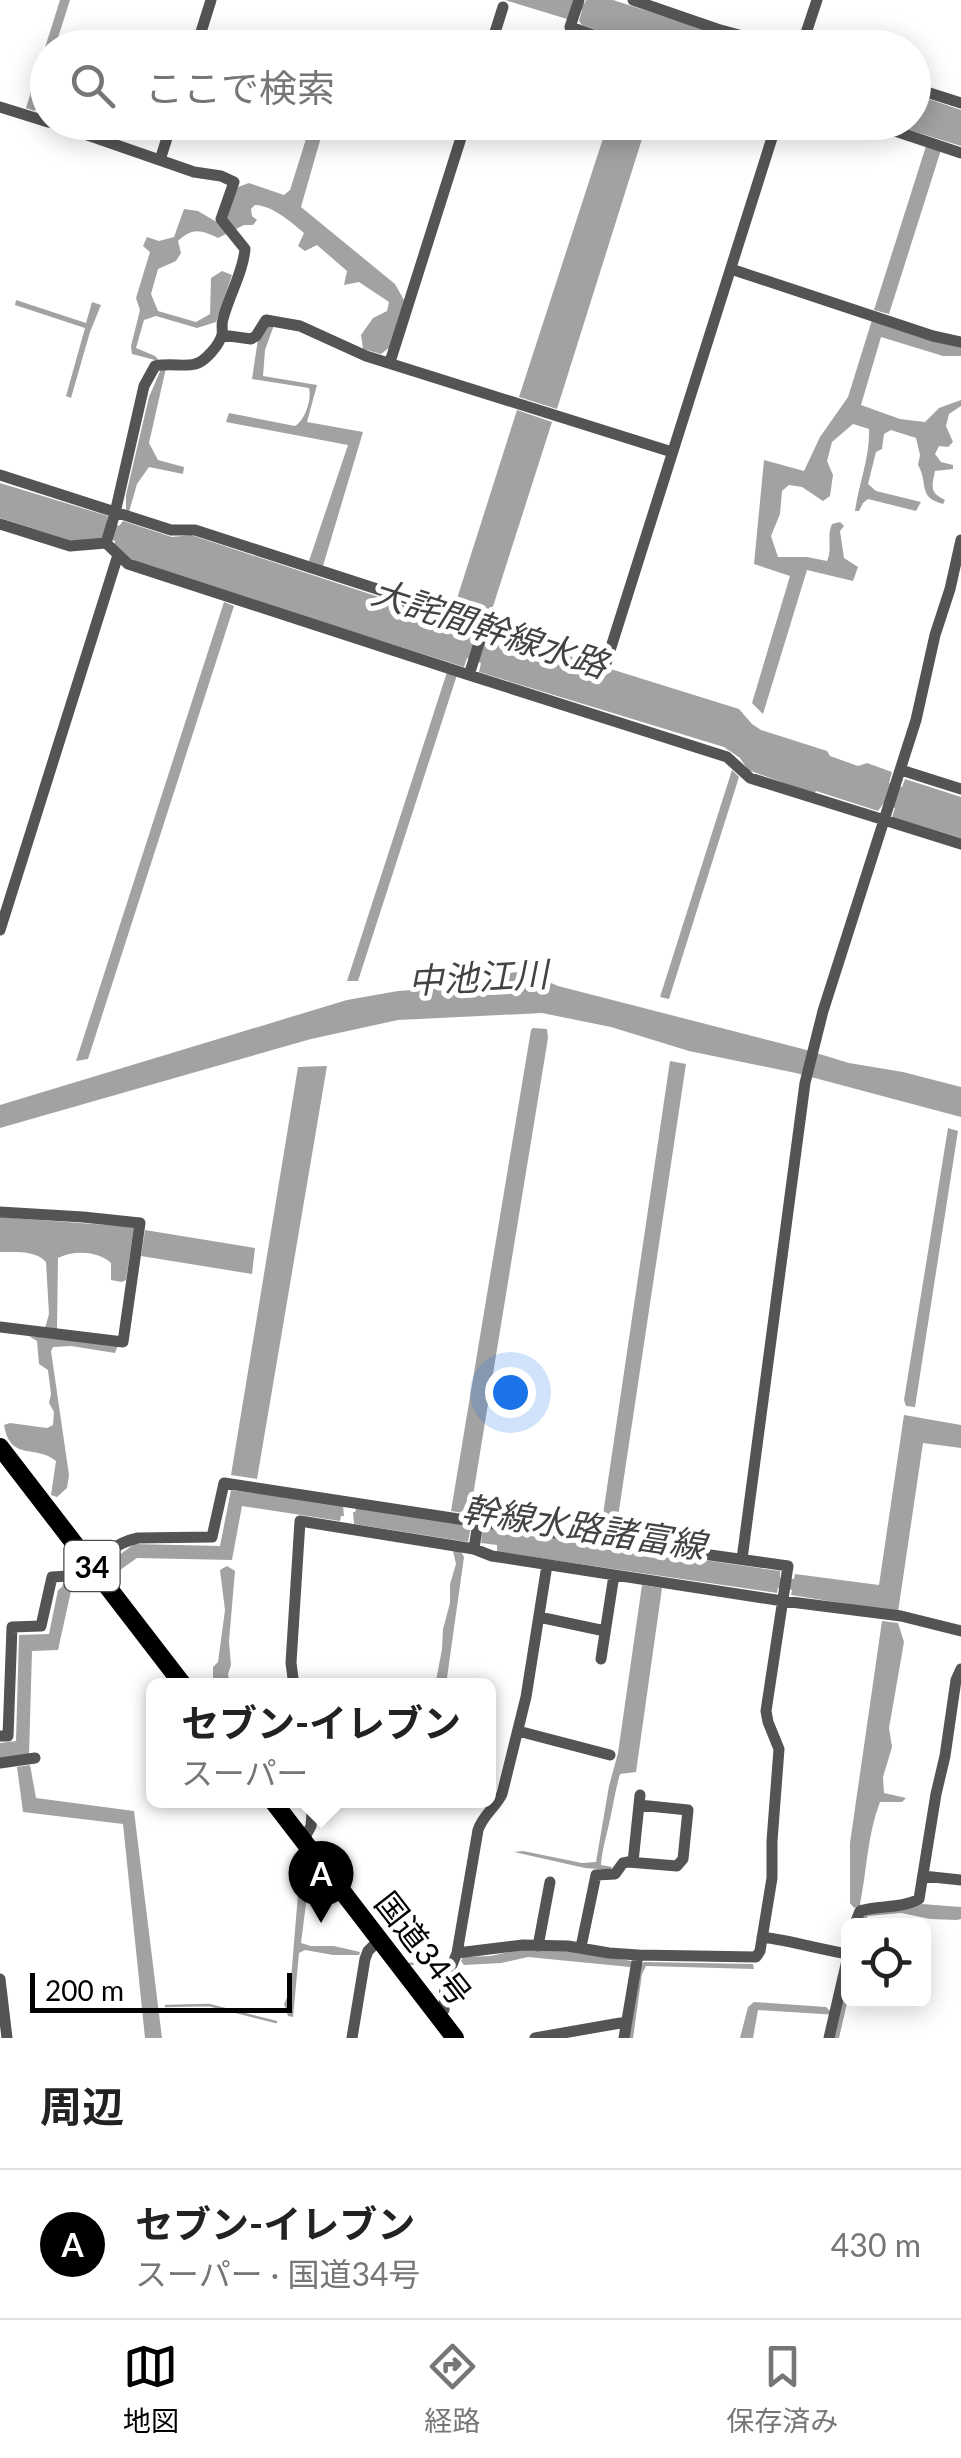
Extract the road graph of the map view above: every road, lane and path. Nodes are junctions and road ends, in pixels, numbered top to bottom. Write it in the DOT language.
graph roads {
  1 [pos="211,0"];
  2 [pos="633,0"];
  3 [pos="816,0"];
  4 [pos="578,4"];
  5 [pos="503,7"];
  6 [pos="202,30"];
  7 [pos="496,30"];
  8 [pos="579,30"];
  9 [pos="721,30"];
  10 [pos="807,30"];
  11 [pos="931,93"];
  12 [pos="961,103"];
  13 [pos="0,107"];
  14 [pos="30,116"];
  15 [pos="102,140"];
  16 [pos="166,140"];
  17 [pos="460,140"];
  18 [pos="771,140"];
  19 [pos="922,140"];
  20 [pos="961,153"];
  21 [pos="160,160"];
  22 [pos="731,269"];
  23 [pos="222,335"];
  24 [pos="961,342"];
  25 [pos="390,362"];
  26 [pos="672,452"];
  27 [pos="0,475"];
  28 [pos="114,517"];
  29 [pos="0,524"];
  30 [pos="961,540"];
  31 [pos="106,543"];
  32 [pos="118,555"];
  33 [pos="606,663"];
  34 [pos="471,669"];
  35 [pos="898,776"];
  36 [pos="961,789"];
  37 [pos="886,814"];
  38 [pos="961,844"];
  39 [pos="0,930"];
  40 [pos="0,1212"];
  41 [pos="0,1327"];
  42 [pos="0,1446"];
  43 [pos="349,1515"];
  44 [pos="477,1535"];
  45 [pos="742,1559"];
  46 [pos="548,1565"];
  47 [pos="93,1567"];
  48 [pos="614,1575"];
  49 [pos="784,1589"];
  50 [pos="539,1617"];
  51 [pos="605,1630"];
  52 [pos="961,1632"];
  53 [pos="601,1658"];
  54 [pos="961,1669"];
  55 [pos="178,1678"];
  56 [pos="293,1678"];
  57 [pos="518,1730"];
  58 [pos="0,1736"];
  59 [pos="610,1755"];
  60 [pos="35,1758"];
  61 [pos="0,1763"];
  62 [pos="496,1804"];
  63 [pos="278,1808"];
  64 [pos="312,1808"];
  65 [pos="492,1808"];
  66 [pos="303,1841"];
  67 [pos="633,1862"];
  68 [pos="923,1876"];
  69 [pos="961,1880"];
  70 [pos="550,1882"];
  71 [pos="858,1918"];
  72 [pos="762,1937"];
  73 [pos="379,1940"];
  74 [pos="538,1946"];
  75 [pos="581,1947"];
  76 [pos="457,1952"];
  77 [pos="841,1954"];
  78 [pos="638,1956"];
  79 [pos="0,1979"];
  80 [pos="841,1986"];
  81 [pos="438,2015"];
  82 [pos="626,2022"];
  83 [pos="7,2038"];
  84 [pos="352,2038"];
  85 [pos="456,2038"];
  86 [pos="534,2038"];
  87 [pos="624,2038"];
  88 [pos="829,2038"];
  1 -- 6 [label="street"];
  2 -- 9 [label="street"];
  3 -- 10 [label="street"];
  4 -- 8 [label="street"];
  5 -- 7 [label="street"];
  11 -- 12 [label="street"];
  13 -- 14 [label="street"];
  15 -- 21 [label="street"];
  16 -- 21 [label="street"];
  17 -- 25 [label="street"];
  18 -- 22 [label="street"];
  19 -- 20 [label="street"];
  21 -- 23 [label="street"];
  22 -- 24 [label="street"];
  22 -- 26 [label="street"];
  23 -- 25 [label="street"];
  23 -- 28 [label="street"];
  25 -- 26 [label="street"];
  26 -- 33 [label="street"];
  27 -- 28 [label="street"];
  28 -- 31 [label="street"];
  28 -- 34 [label="street"];
  29 -- 31 [label="street"];
  30 -- 35 [label="street"];
  31 -- 32 [label="street"];
  32 -- 34 [label="street"];
  32 -- 39 [label="street"];
  34 -- 37 [label="street"];
  35 -- 36 [label="street"];
  35 -- 37 [label="street"];
  37 -- 38 [label="street"];
  37 -- 45 [label="street"];
  40 -- 41 [label="street"];
  42 -- 47 [label="highway, 34"];
  43 -- 44 [label="street"];
  43 -- 44 [label="street"];
  43 -- 47 [label="street"];
  43 -- 56 [label="street"];
  44 -- 45 [label="street"];
  44 -- 46 [label="street"];
  45 -- 49 [label="street"];
  46 -- 48 [label="street"];
  46 -- 50 [label="street"];
  47 -- 55 [label="highway, 34"];
  47 -- 58 [label="street"];
  48 -- 49 [label="street"];
  48 -- 51 [label="street"];
  49 -- 52 [label="street"];
  49 -- 72 [label="street"];
  50 -- 51 [label="street"];
  50 -- 57 [label="street"];
  51 -- 53 [label="street"];
  54 -- 68 [label="street"];
  57 -- 59 [label="street"];
  57 -- 62 [label="street"];
  60 -- 61 [label="street"];
  63 -- 66 [label="highway, 国道34号"];
  64 -- 66 [label="street"];
  65 -- 76 [label="street"];
  66 -- 73 [label="highway, 国道34号"];
  67 -- 67 [label="street"];
  67 -- 75 [label="street"];
  68 -- 69 [label="street"];
  68 -- 71 [label="street"];
  70 -- 74 [label="street"];
  72 -- 77 [label="street"];
  72 -- 78 [label="street"];
  73 -- 81 [label="highway, 国道34号"];
  73 -- 84 [label="street"];
  74 -- 75 [label="street"];
  74 -- 76 [label="street"];
  75 -- 78 [label="street"];
  76 -- 81 [label="street"];
  78 -- 82 [label="street"];
  79 -- 83 [label="street"];
  80 -- 88 [label="street"];
  81 -- 85 [label="highway, 国道34号"];
  82 -- 86 [label="street"];
  82 -- 87 [label="street"];
}
